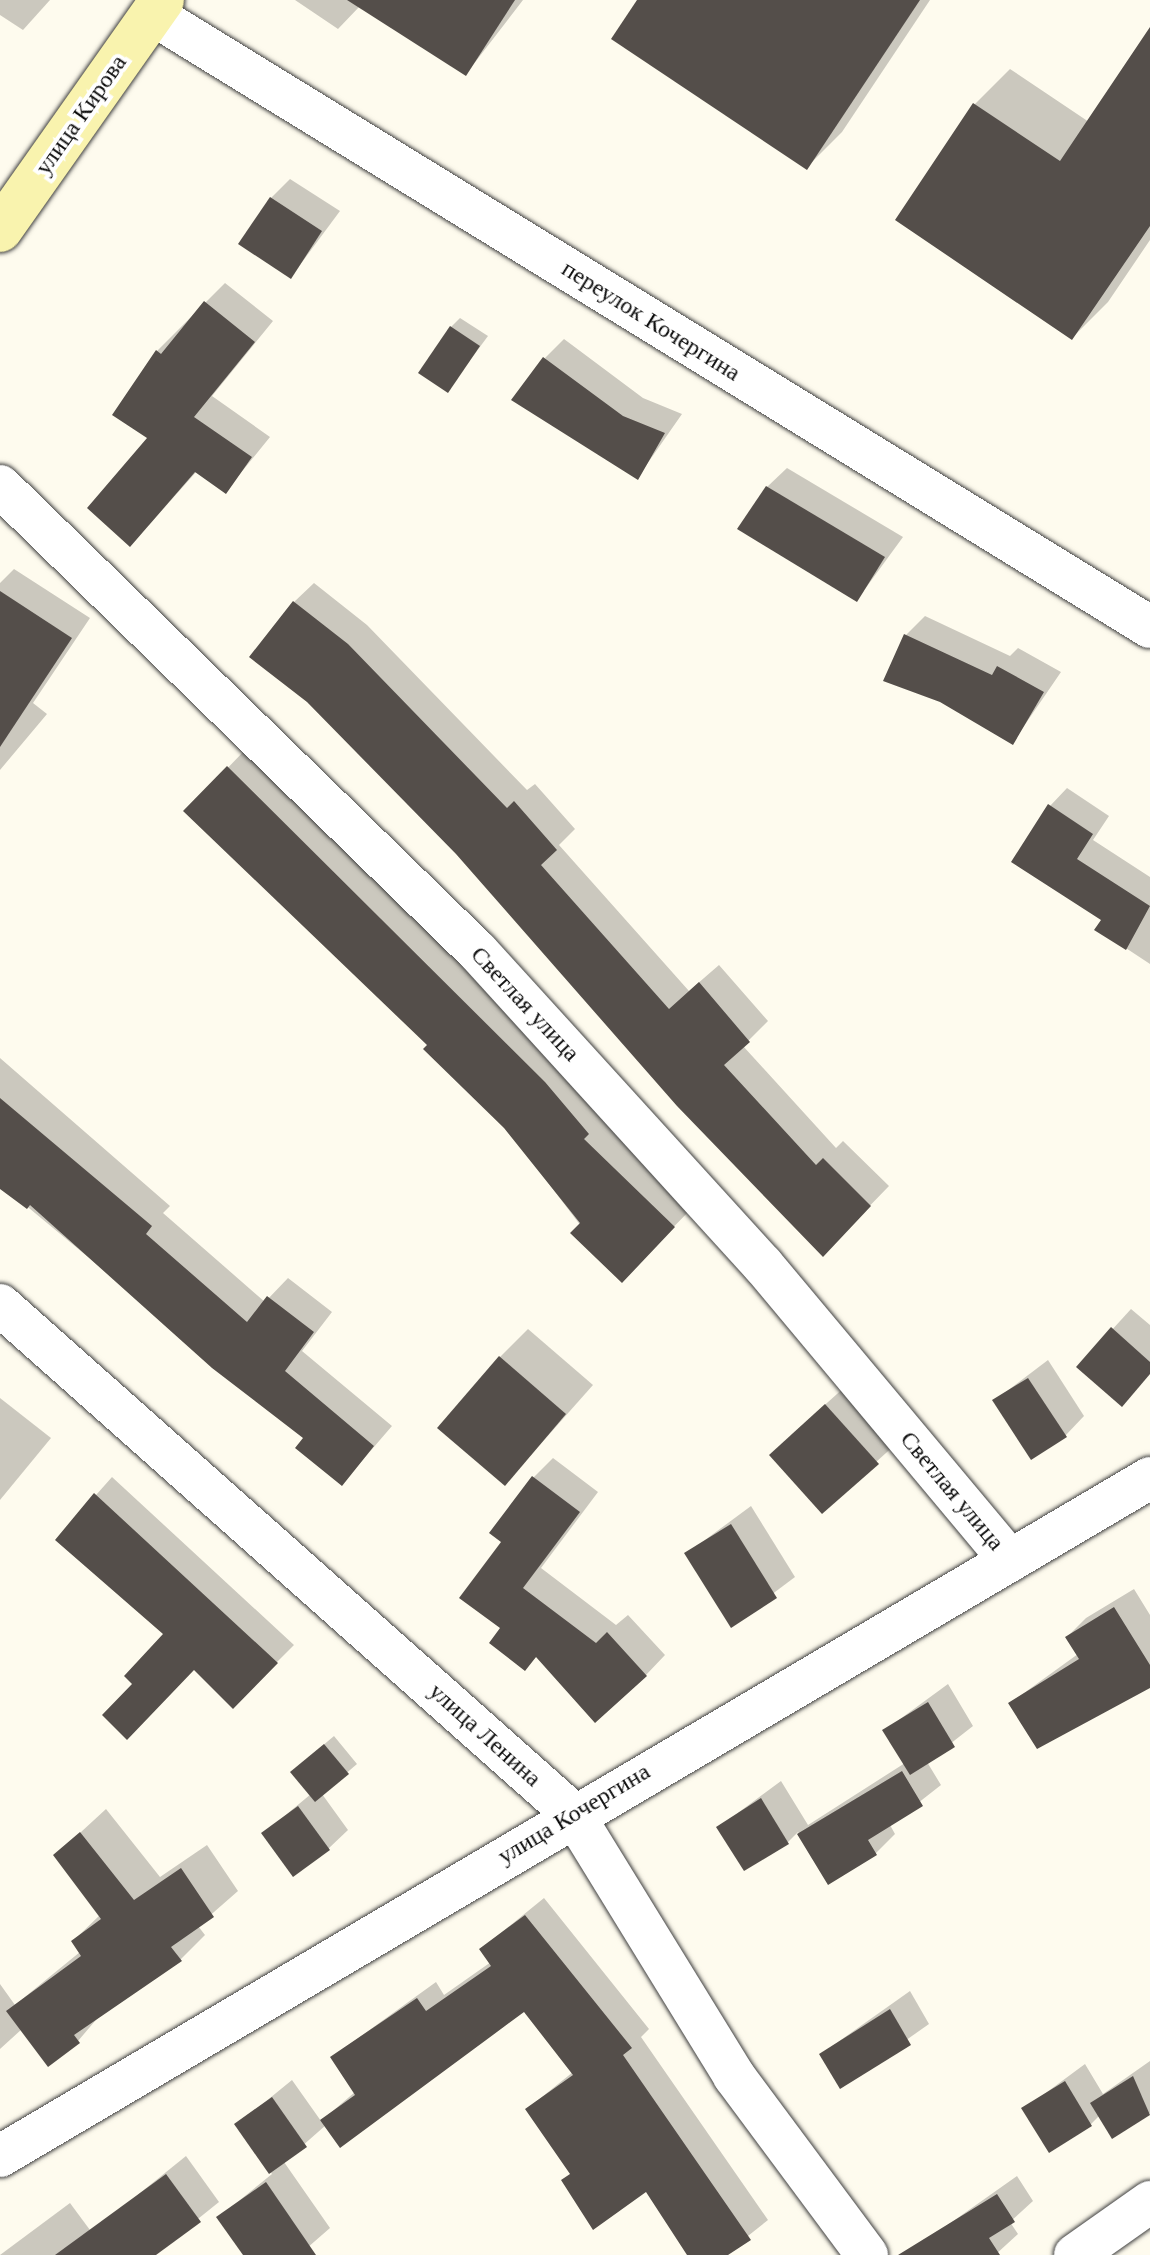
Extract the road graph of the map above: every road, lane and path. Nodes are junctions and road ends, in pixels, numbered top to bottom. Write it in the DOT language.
graph roads {
  1 [pos="157,7"];
  2 [pos="0,230"];
  3 [pos="0,486"];
  4 [pos="1150,627"];
  5 [pos="0,1305"];
  6 [pos="1150,1478"];
  7 [pos="1010,1560"];
  8 [pos="573,1814"];
  9 [pos="0,2156"];
  10 [pos="1150,2202"];
  11 [pos="867,2255"];
  12 [pos="1075,2255"];
  1 -- 2 [label="main road, улица Кирова"];
  1 -- 4 [label="street, переулок Кочергина"];
  3 -- 7 [label="street, Светлая улица"];
  5 -- 8 [label="street, улица Ленина"];
  6 -- 7 [label="street, улица Кочергина"];
  7 -- 8 [label="street, улица Кочергина"];
  8 -- 9 [label="street, улица Кочергина"];
  8 -- 11 [label="street, улица Ленина"];
  10 -- 12 [label="street"];
}
